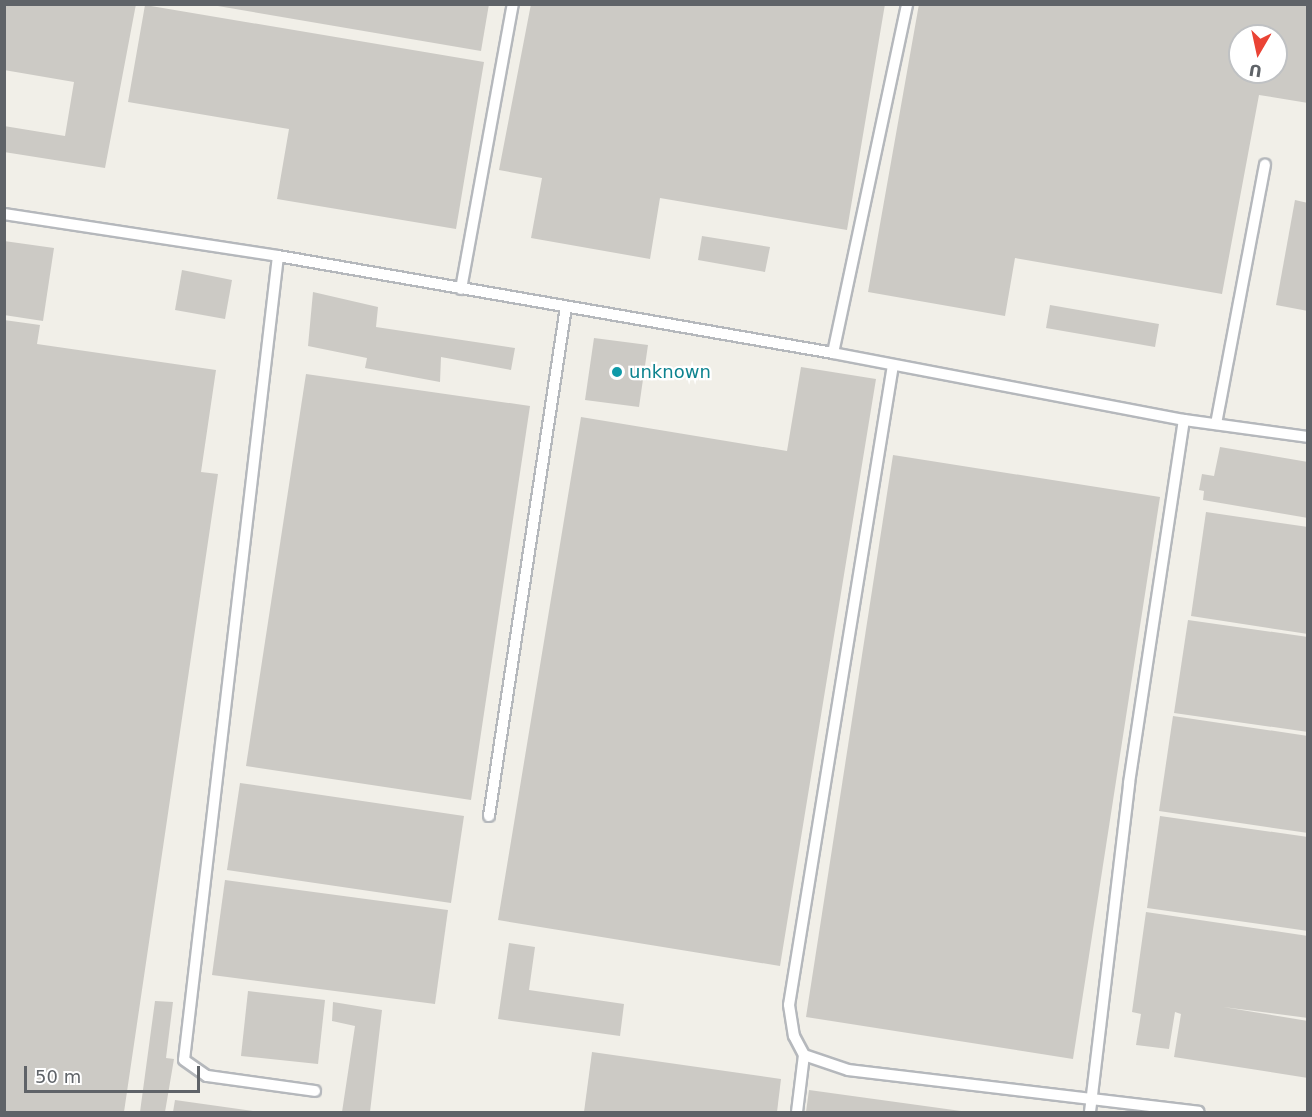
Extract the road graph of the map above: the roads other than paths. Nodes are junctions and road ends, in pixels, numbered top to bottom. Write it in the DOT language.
graph roads {
  1 [pos="513,4"];
  2 [pos="907,4"];
  3 [pos="1265,165"];
  4 [pos="4,214"];
  5 [pos="278,256"];
  6 [pos="461,289"];
  7 [pos="566,307"];
  8 [pos="833,353"];
  9 [pos="893,365"];
  10 [pos="1184,420"];
  11 [pos="1216,424"];
  12 [pos="1308,437"];
  13 [pos="489,816"];
  14 [pos="804,1055"];
  15 [pos="315,1091"];
  16 [pos="1093,1097"];
  17 [pos="796,1113"];
  18 [pos="1090,1113"];
  19 [pos="1198,1113"];
  1 -- 6 [label="lane"];
  2 -- 8 [label="lane"];
  3 -- 11 [label="lane"];
  4 -- 5 [label="lane"];
  5 -- 6 [label="lane"];
  5 -- 15 [label="lane"];
  6 -- 7 [label="lane"];
  7 -- 8 [label="lane"];
  7 -- 13 [label="lane"];
  8 -- 9 [label="lane"];
  9 -- 10 [label="lane"];
  9 -- 14 [label="lane"];
  10 -- 11 [label="lane"];
  10 -- 16 [label="lane"];
  11 -- 12 [label="lane"];
  14 -- 16 [label="lane"];
  14 -- 17 [label="lane"];
  16 -- 18 [label="lane"];
  16 -- 19 [label="lane"];
}
